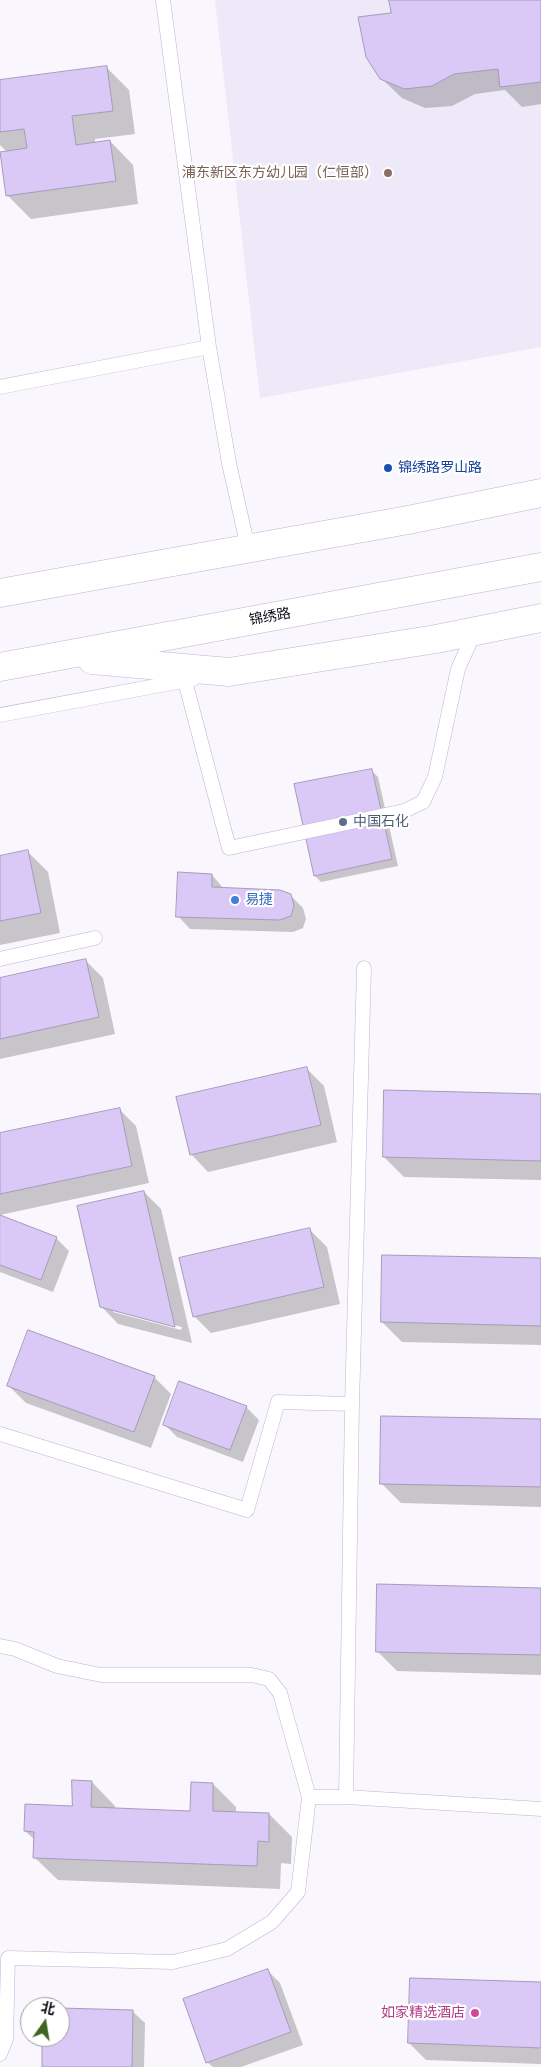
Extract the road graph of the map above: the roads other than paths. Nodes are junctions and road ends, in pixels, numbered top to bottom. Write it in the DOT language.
graph roads {
  1 [pos="163,0"];
  2 [pos="209,346"];
  3 [pos="0,387"];
  4 [pos="541,493"];
  5 [pos="248,548"];
  6 [pos="541,567"];
  7 [pos="0,593"];
  8 [pos="541,618"];
  9 [pos="476,631"];
  10 [pos="58,657"];
  11 [pos="0,667"];
  12 [pos="229,672"];
  13 [pos="185,680"];
  14 [pos="0,715"];
  15 [pos="95,938"];
  16 [pos="0,959"];
  17 [pos="364,968"];
  18 [pos="352,1404"];
  19 [pos="0,1434"];
  20 [pos="0,1646"];
  21 [pos="346,1797"];
  22 [pos="309,1798"];
  23 [pos="541,1809"];
  24 [pos="0,2054"];
  1 -- 2 [label="lane"];
  2 -- 3 [label="lane"];
  2 -- 5 [label="lane"];
  4 -- 5 [label="main road"];
  5 -- 7 [label="main road"];
  6 -- 10 [label="main road, 锦绣路"];
  8 -- 9 [label="main road"];
  9 -- 12 [label="main road"];
  9 -- 13 [label="lane"];
  10 -- 11 [label="main road, 锦绣路"];
  10 -- 12 [label="main road"];
  12 -- 13 [label="lane"];
  13 -- 14 [label="lane"];
  15 -- 16 [label="lane"];
  17 -- 18 [label="lane"];
  18 -- 19 [label="lane"];
  18 -- 21 [label="lane"];
  20 -- 22 [label="lane"];
  21 -- 22 [label="lane"];
  21 -- 23 [label="lane"];
  22 -- 24 [label="lane"];
}
